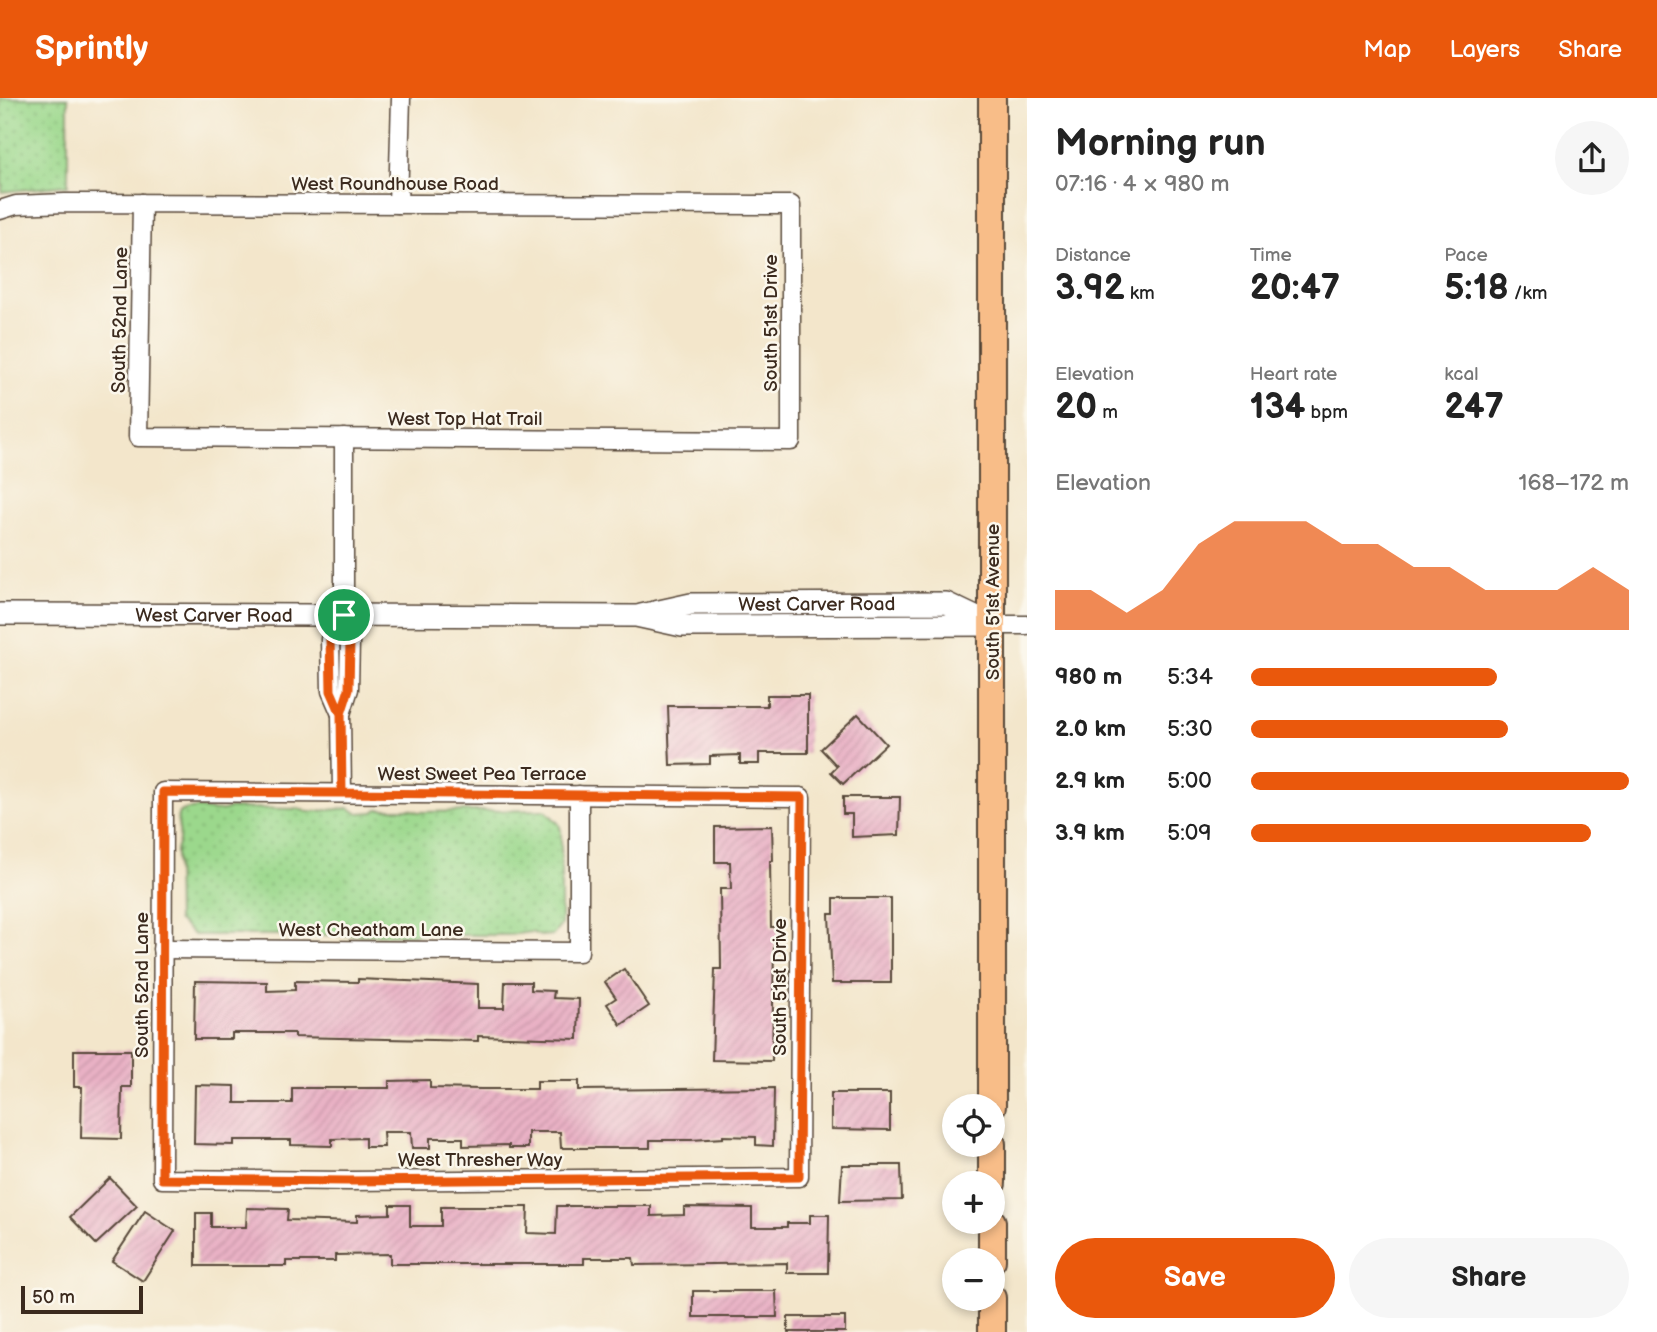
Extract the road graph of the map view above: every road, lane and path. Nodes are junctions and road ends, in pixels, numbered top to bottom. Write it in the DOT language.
graph roads {
  1 [pos="401,98"];
  2 [pos="992,98"];
  3 [pos="142,203"];
  4 [pos="398,204"];
  5 [pos="791,205"];
  6 [pos="0,210"];
  7 [pos="138,437"];
  8 [pos="344,438"];
  9 [pos="791,440"];
  10 [pos="0,614"];
  11 [pos="344,615"];
  12 [pos="992,625"];
  13 [pos="1027,625"];
  14 [pos="163,792"];
  15 [pos="342,793"];
  16 [pos="579,795"];
  17 [pos="802,797"];
  18 [pos="162,949"];
  19 [pos="992,1094"];
  20 [pos="799,1177"];
  21 [pos="162,1179"];
  22 [pos="992,1311"];
  23 [pos="992,1332"];
  1 -- 4 [label="street"];
  2 -- 12 [label="main road, South 51st Avenue"];
  3 -- 4 [label="street, West Roundhouse Road"];
  3 -- 6 [label="street, West Roundhouse Road"];
  3 -- 7 [label="street, South 52nd Lane"];
  4 -- 5 [label="street, West Roundhouse Road"];
  5 -- 9 [label="street, South 51st Drive"];
  7 -- 8 [label="street, West Top Hat Trail"];
  8 -- 9 [label="street, West Top Hat Trail"];
  8 -- 11 [label="street"];
  10 -- 11 [label="street, West Carver Road"];
  11 -- 12 [label="street, West Carver Road"];
  11 -- 15 [label="street"];
  12 -- 13 [label="street, West Carver Road"];
  12 -- 19 [label="main road, South 51st Avenue"];
  14 -- 15 [label="street, West Sweet Pea Terrace"];
  14 -- 18 [label="street, South 52nd Lane"];
  15 -- 16 [label="street, West Sweet Pea Terrace"];
  16 -- 17 [label="street, West Sweet Pea Terrace"];
  16 -- 18 [label="street, West Cheatham Lane"];
  17 -- 20 [label="street, South 51st Drive"];
  18 -- 21 [label="street, South 52nd Lane"];
  20 -- 21 [label="street, West Thresher Way"];
  22 -- 23 [label="main road"];
}
